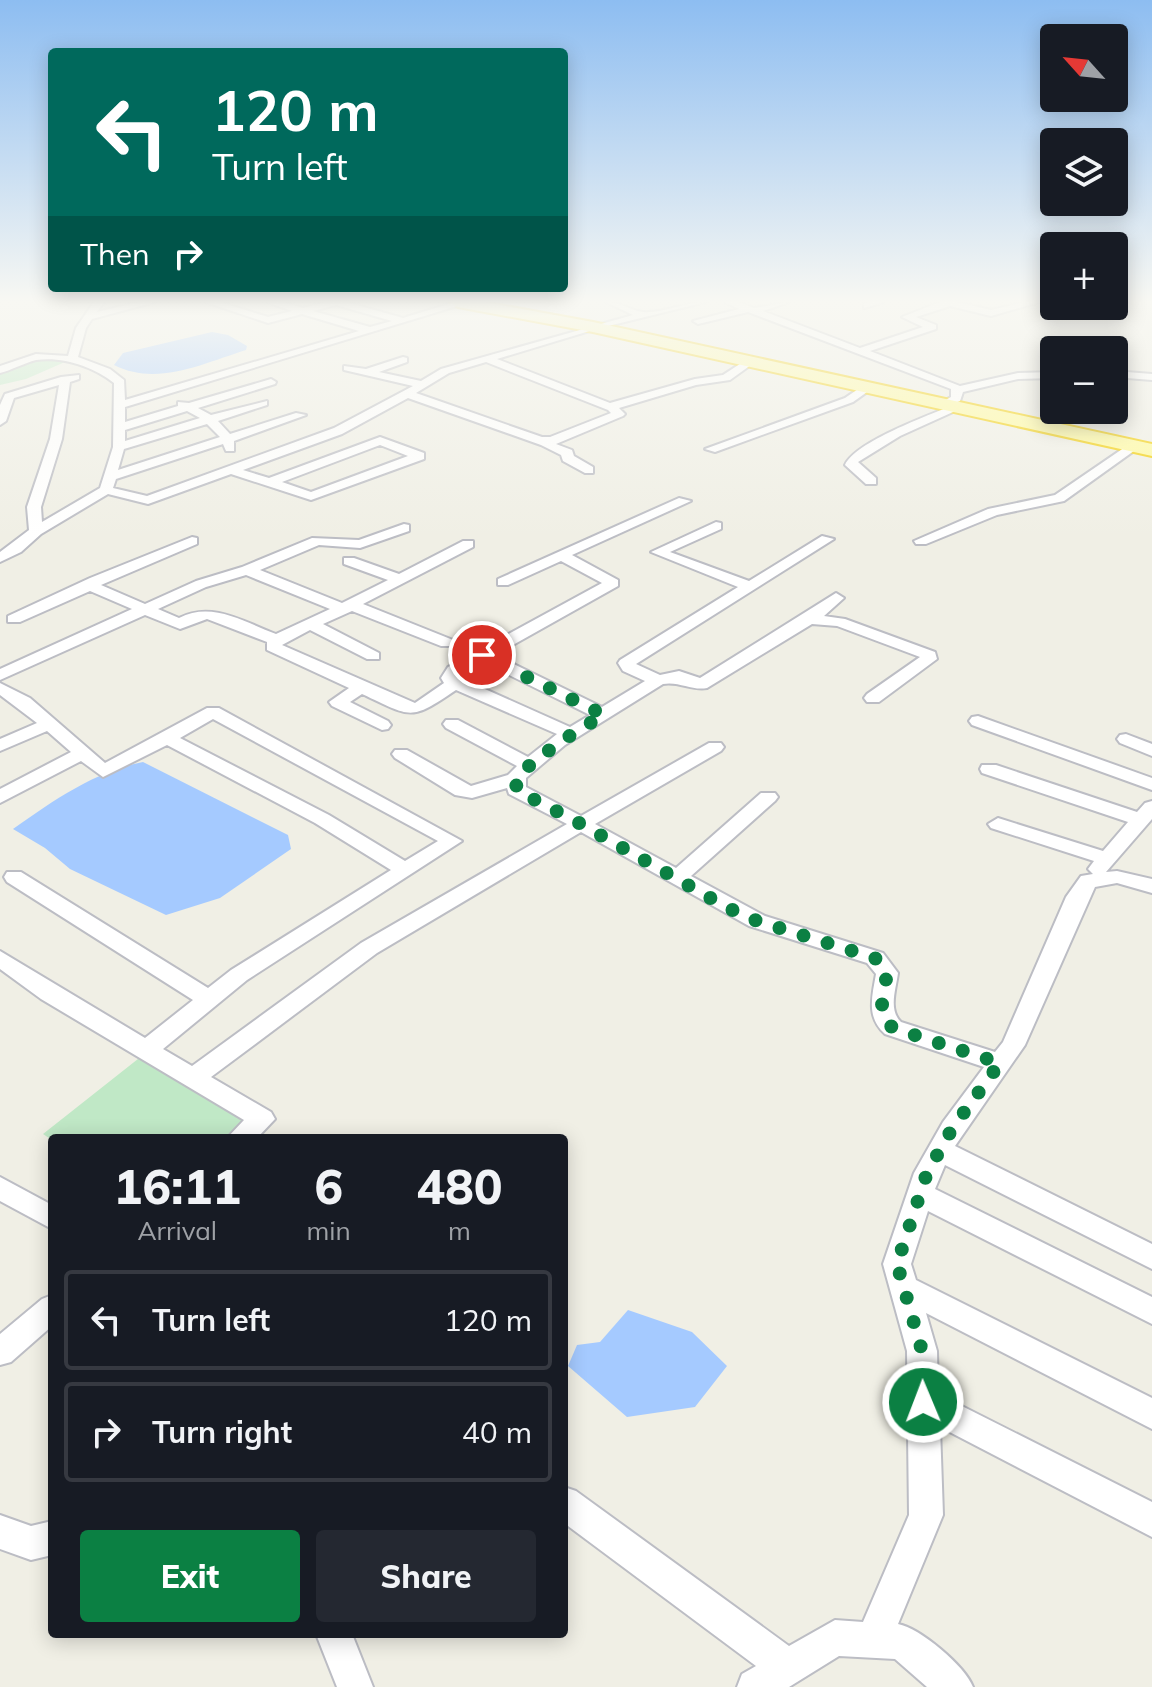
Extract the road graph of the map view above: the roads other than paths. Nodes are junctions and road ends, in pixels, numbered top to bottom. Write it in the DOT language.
graph roads {
  1 [pos="61,381"];
  2 [pos="65,381"];
  3 [pos="125,381"];
  4 [pos="203,381"];
  5 [pos="403,381"];
  6 [pos="426,381"];
  7 [pos="543,381"];
  8 [pos="705,381"];
  9 [pos="838,381"];
  10 [pos="862,381"];
  11 [pos="917,381"];
  12 [pos="1003,381"];
  13 [pos="271,382"];
  14 [pos="130,383"];
  15 [pos="420,384"];
  16 [pos="868,387"];
  17 [pos="159,394"];
  18 [pos="408,394"];
  19 [pos="954,400"];
  20 [pos="263,403"];
  21 [pos="120,405"];
  22 [pos="189,407"];
  23 [pos="609,407"];
  24 [pos="4,408"];
  25 [pos="300,415"];
  26 [pos="209,419"];
  27 [pos="119,428"];
  28 [pos="229,439"];
  29 [pos="552,441"];
  30 [pos="1146,445"];
  31 [pos="119,447"];
  32 [pos="711,449"];
  33 [pos="235,468"];
  34 [pos="589,470"];
  35 [pos="871,481"];
  36 [pos="271,482"];
  37 [pos="108,483"];
  38 [pos="684,501"];
  39 [pos="716,526"];
  40 [pos="404,528"];
  41 [pos="36,531"];
  42 [pos="827,539"];
  43 [pos="192,541"];
  44 [pos="921,541"];
  45 [pos="468,544"];
  46 [pos="561,555"];
  47 [pos="0,558"];
  48 [pos="349,561"];
  49 [pos="247,570"];
  50 [pos="400,579"];
  51 [pos="503,582"];
  52 [pos="93,584"];
  53 [pos="749,586"];
  54 [pos="836,598"];
  55 [pos="347,607"];
  56 [pos="147,610"];
  57 [pos="14,619"];
  58 [pos="808,619"];
  59 [pos="311,624"];
  60 [pos="276,640"];
  61 [pos="447,643"];
  62 [pos="482,655"];
  63 [pos="373,656"];
  64 [pos="0,675"];
  65 [pos="658,680"];
  66 [pos="455,683"];
  67 [pos="361,687"];
  68 [pos="0,688"];
  69 [pos="873,698"];
  70 [pos="604,715"];
  71 [pos="978,721"];
  72 [pos="49,724"];
  73 [pos="452,724"];
  74 [pos="382,725"];
  75 [pos="571,734"];
  76 [pos="167,738"];
  77 [pos="1126,739"];
  78 [pos="0,746"];
  79 [pos="715,747"];
  80 [pos="1152,751"];
  81 [pos="83,753"];
  82 [pos="401,754"];
  83 [pos="989,769"];
  84 [pos="523,772"];
  85 [pos="1152,784"];
  86 [pos="0,797"];
  87 [pos="768,797"];
  88 [pos="1146,814"];
  89 [pos="581,824"];
  90 [pos="998,824"];
  91 [pos="1107,859"];
  92 [pos="405,870"];
  93 [pos="14,877"];
  94 [pos="677,878"];
  95 [pos="1088,881"];
  96 [pos="1152,886"];
  97 [pos="0,958"];
  98 [pos="208,999"];
  99 [pos="145,1051"];
  100 [pos="1000,1063"];
  101 [pos="194,1077"];
  102 [pos="245,1134"];
  103 [pos="940,1150"];
  104 [pos="0,1188"];
  105 [pos="920,1194"];
  106 [pos="48,1216"];
  107 [pos="1152,1257"];
  108 [pos="904,1288"];
  109 [pos="48,1311"];
  110 [pos="1152,1311"];
  111 [pos="0,1352"];
  112 [pos="923,1402"];
  113 [pos="1152,1414"];
  114 [pos="568,1506"];
  115 [pos="1152,1520"];
  116 [pos="0,1532"];
  117 [pos="48,1539"];
  118 [pos="336,1638"];
  119 [pos="873,1641"];
  120 [pos="788,1667"];
  121 [pos="355,1687"];
  122 [pos="755,1687"];
  123 [pos="955,1687"];
  1 -- 24 [label="street"];
  2 -- 41 [label="street"];
  3 -- 14 [label="street"];
  4 -- 17 [label="street"];
  5 -- 15 [label="street"];
  6 -- 15 [label="street"];
  7 -- 23 [label="street"];
  8 -- 23 [label="street"];
  9 -- 16 [label="highway"];
  10 -- 19 [label="highway"];
  11 -- 19 [label="street"];
  12 -- 19 [label="street"];
  13 -- 22 [label="street"];
  14 -- 17 [label="street"];
  14 -- 21 [label="street"];
  15 -- 18 [label="street"];
  16 -- 19 [label="highway"];
  16 -- 32 [label="street"];
  17 -- 21 [label="street"];
  17 -- 22 [label="street"];
  18 -- 29 [label="street"];
  18 -- 33 [label="street"];
  19 -- 30 [label="highway"];
  19 -- 35 [label="street"];
  20 -- 26 [label="street"];
  21 -- 27 [label="street"];
  22 -- 26 [label="street"];
  22 -- 27 [label="street"];
  23 -- 29 [label="street"];
  25 -- 28 [label="street"];
  26 -- 28 [label="street"];
  26 -- 31 [label="street"];
  27 -- 31 [label="street"];
  28 -- 33 [label="street"];
  28 -- 37 [label="street"];
  29 -- 34 [label="street"];
  30 -- 44 [label="street"];
  31 -- 37 [label="street"];
  33 -- 36 [label="street"];
  33 -- 37 [label="street"];
  36 -- 36 [label="street"];
  37 -- 41 [label="street"];
  38 -- 46 [label="street"];
  39 -- 53 [label="street"];
  40 -- 49 [label="street"];
  41 -- 47 [label="street"];
  42 -- 53 [label="street"];
  43 -- 52 [label="street"];
  45 -- 50 [label="street"];
  46 -- 51 [label="street"];
  46 -- 62 [label="street"];
  48 -- 50 [label="street"];
  49 -- 55 [label="street"];
  49 -- 56 [label="street"];
  50 -- 55 [label="street"];
  52 -- 56 [label="street"];
  52 -- 57 [label="street"];
  53 -- 65 [label="street"];
  54 -- 58 [label="street"];
  55 -- 59 [label="street"];
  55 -- 61 [label="street"];
  56 -- 60 [label="street"];
  56 -- 64 [label="street"];
  58 -- 65 [label="street"];
  58 -- 69 [label="street"];
  59 -- 60 [label="street"];
  59 -- 63 [label="street"];
  60 -- 67 [label="street"];
  62 -- 66 [label="street"];
  62 -- 70 [label="street"];
  65 -- 70 [label="street"];
  66 -- 67 [label="street"];
  66 -- 75 [label="street"];
  67 -- 74 [label="street"];
  68 -- 72 [label="street"];
  70 -- 75 [label="street"];
  71 -- 85 [label="street"];
  72 -- 78 [label="street"];
  72 -- 81 [label="street"];
  73 -- 84 [label="street"];
  75 -- 84 [label="street"];
  76 -- 81 [label="street"];
  76 -- 92 [label="street"];
  76 -- 92 [label="street"];
  77 -- 80 [label="street"];
  79 -- 89 [label="street"];
  81 -- 86 [label="street"];
  82 -- 84 [label="street"];
  83 -- 88 [label="street"];
  84 -- 89 [label="street"];
  87 -- 94 [label="street"];
  88 -- 91 [label="street"];
  89 -- 94 [label="street"];
  89 -- 101 [label="street"];
  90 -- 91 [label="street"];
  91 -- 95 [label="street"];
  92 -- 98 [label="street"];
  93 -- 98 [label="street"];
  94 -- 100 [label="street"];
  95 -- 96 [label="street"];
  95 -- 100 [label="street"];
  97 -- 99 [label="street"];
  98 -- 99 [label="street"];
  99 -- 101 [label="street"];
  100 -- 103 [label="street"];
  101 -- 102 [label="street"];
  103 -- 105 [label="street"];
  103 -- 107 [label="street"];
  104 -- 106 [label="street"];
  105 -- 108 [label="street"];
  105 -- 110 [label="street"];
  108 -- 112 [label="street"];
  108 -- 113 [label="street"];
  109 -- 111 [label="street"];
  112 -- 115 [label="street"];
  112 -- 119 [label="street"];
  114 -- 120 [label="street"];
  116 -- 117 [label="street"];
  118 -- 121 [label="street"];
  119 -- 120 [label="street"];
  119 -- 123 [label="street"];
  120 -- 122 [label="street"];
}
